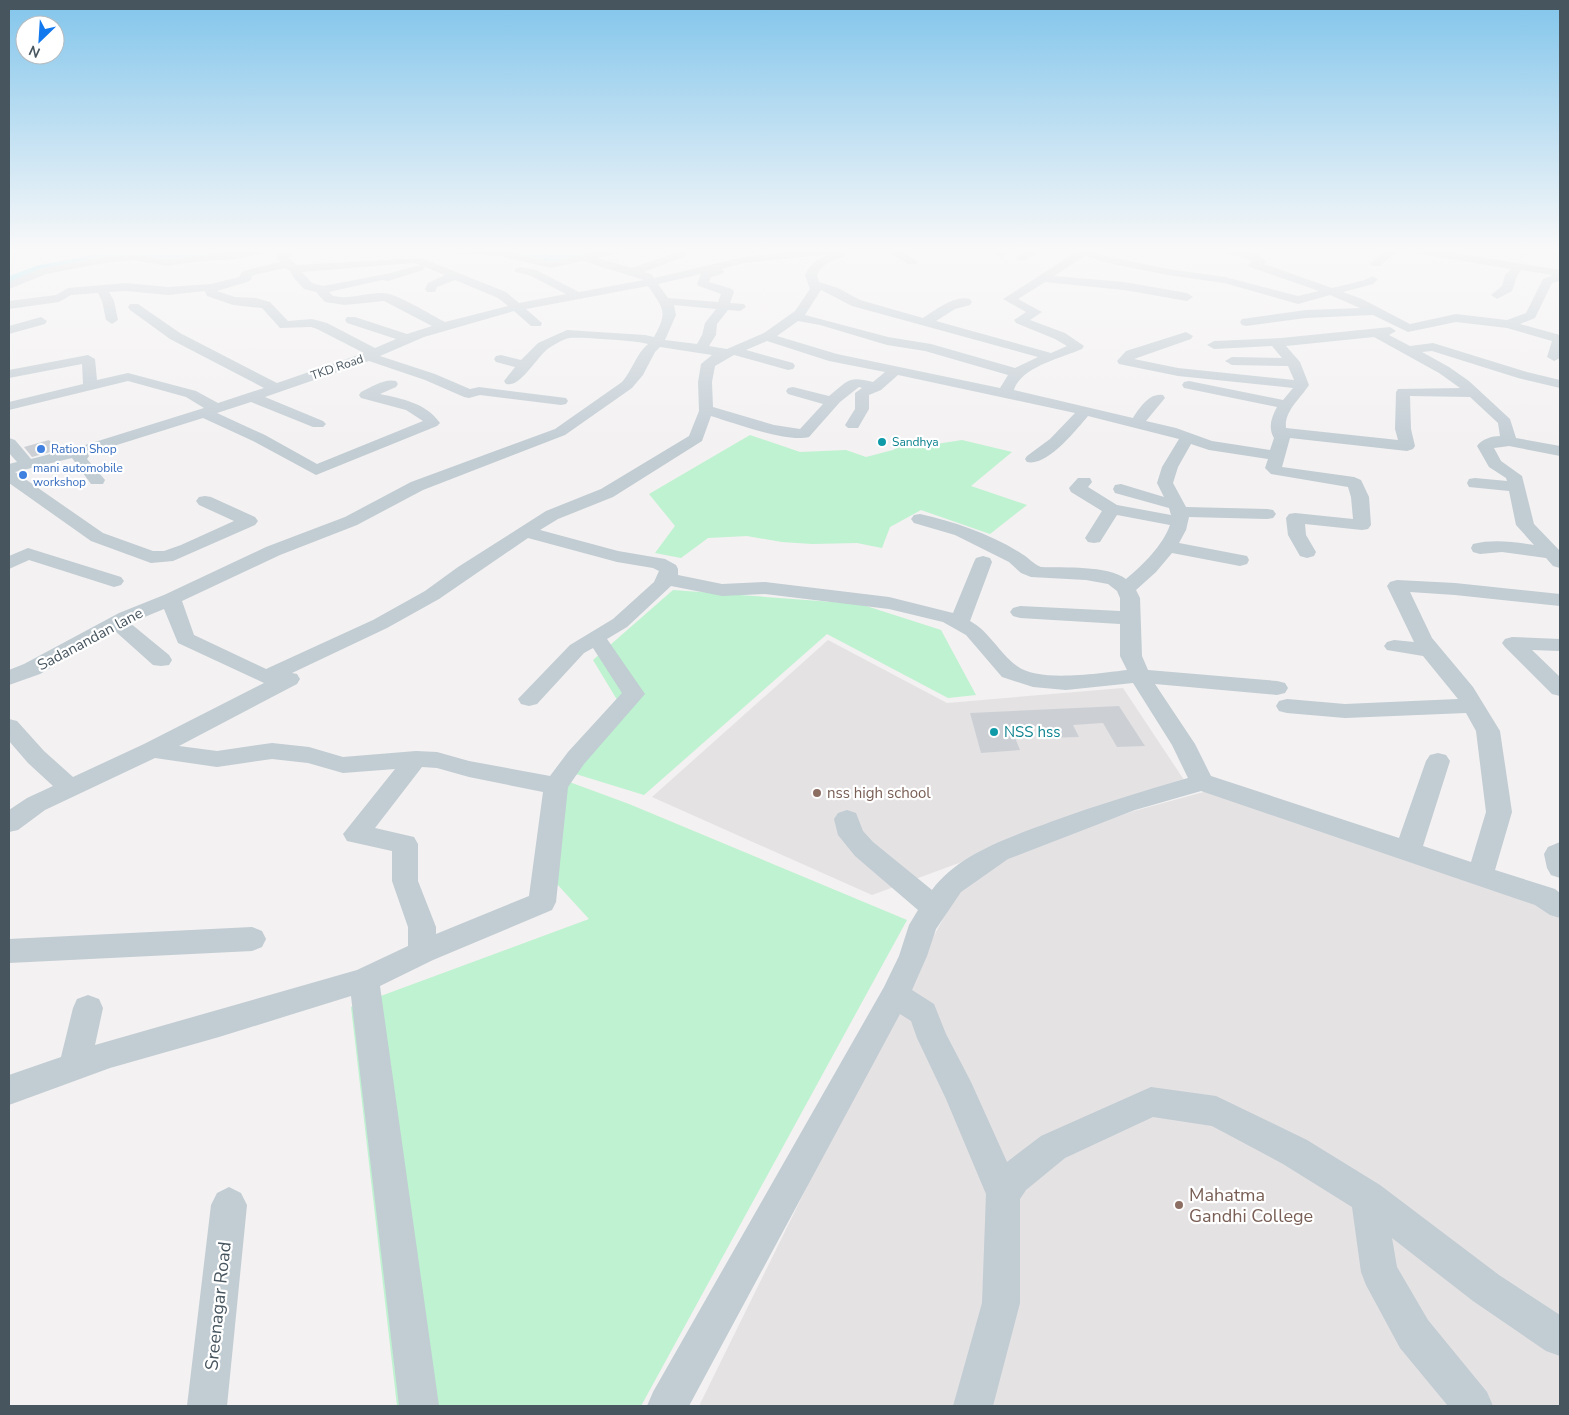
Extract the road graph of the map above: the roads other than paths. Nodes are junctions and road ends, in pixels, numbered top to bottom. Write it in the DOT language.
graph roads {
  1 [pos="110,315"];
  2 [pos="145,315"];
  3 [pos="276,315"];
  4 [pos="421,315"];
  5 [pos="487,315"];
  6 [pos="528,315"];
  7 [pos="670,315"];
  8 [pos="718,315"];
  9 [pos="900,315"];
  10 [pos="936,315"];
  11 [pos="1030,315"];
  12 [pos="1298,315"];
  13 [pos="1333,315"];
  14 [pos="1384,315"];
  15 [pos="1531,315"];
  16 [pos="795,317"];
  17 [pos="1524,318"];
  18 [pos="112,320"];
  19 [pos="351,320"];
  20 [pos="41,321"];
  21 [pos="925,322"];
  22 [pos="1246,322"];
  23 [pos="536,323"];
  24 [pos="1508,324"];
  25 [pos="443,326"];
  26 [pos="1408,328"];
  27 [pos="1560,330"];
  28 [pos="1376,333"];
  29 [pos="10,335"];
  30 [pos="769,336"];
  31 [pos="1186,336"];
  32 [pos="408,338"];
  33 [pos="1281,342"];
  34 [pos="657,343"];
  35 [pos="1214,345"];
  36 [pos="701,348"];
  37 [pos="1410,350"];
  38 [pos="731,352"];
  39 [pos="371,355"];
  40 [pos="1052,357"];
  41 [pos="1554,358"];
  42 [pos="501,360"];
  43 [pos="1232,361"];
  44 [pos="1293,362"];
  45 [pos="524,365"];
  46 [pos="342,366"];
  47 [pos="788,366"];
  48 [pos="895,371"];
  49 [pos="1018,373"];
  50 [pos="9,374"];
  51 [pos="511,381"];
  52 [pos="1177,382"];
  53 [pos="90,384"];
  54 [pos="1560,384"];
  55 [pos="1302,385"];
  56 [pos="876,387"];
  57 [pos="277,389"];
  58 [pos="793,391"];
  59 [pos="1006,393"];
  60 [pos="1473,393"];
  61 [pos="252,397"];
  62 [pos="1158,398"];
  63 [pos="561,401"];
  64 [pos="833,402"];
  65 [pos="1286,405"];
  66 [pos="9,406"];
  67 [pos="706,410"];
  68 [pos="211,411"];
  69 [pos="1084,412"];
  70 [pos="318,424"];
  71 [pos="1137,424"];
  72 [pos="853,425"];
  73 [pos="1278,432"];
  74 [pos="1187,438"];
  75 [pos="1510,441"];
  76 [pos="9,443"];
  77 [pos="1560,451"];
  78 [pos="76,452"];
  79 [pos="1277,456"];
  80 [pos="1033,459"];
  81 [pos="27,464"];
  82 [pos="9,468"];
  83 [pos="9,476"];
  84 [pos="97,480"];
  85 [pos="1084,482"];
  86 [pos="1475,483"];
  87 [pos="1518,487"];
  88 [pos="1120,489"];
  89 [pos="205,501"];
  90 [pos="1112,509"];
  91 [pos="1178,512"];
  92 [pos="1267,514"];
  93 [pos="920,519"];
  94 [pos="525,532"];
  95 [pos="1094,538"];
  96 [pos="1166,546"];
  97 [pos="1480,548"];
  98 [pos="1307,552"];
  99 [pos="1556,557"];
  100 [pos="1240,560"];
  101 [pos="983,562"];
  102 [pos="9,563"];
  103 [pos="666,579"];
  104 [pos="114,581"];
  105 [pos="1126,588"];
  106 [pos="171,599"];
  107 [pos="1560,600"];
  108 [pos="1020,612"];
  109 [pos="1130,618"];
  110 [pos="117,622"];
  111 [pos="959,623"];
  112 [pos="596,638"];
  113 [pos="1560,645"];
  114 [pos="1394,646"];
  115 [pos="1430,650"];
  116 [pos="325,651"];
  117 [pos="161,660"];
  118 [pos="1140,676"];
  119 [pos="10,680"];
  120 [pos="1560,689"];
  121 [pos="529,699"];
  122 [pos="1473,706"];
  123 [pos="9,726"];
  124 [pos="152,750"];
  125 [pos="416,758"];
  126 [pos="1438,761"];
  127 [pos="1202,782"];
  128 [pos="556,786"];
  129 [pos="71,788"];
  130 [pos="847,819"];
  131 [pos="9,823"];
  132 [pos="1408,851"];
  133 [pos="1560,852"];
  134 [pos="1560,868"];
  135 [pos="1480,875"];
  136 [pos="1559,904"];
  137 [pos="935,908"];
  138 [pos="252,939"];
  139 [pos="9,951"];
  140 [pos="422,952"];
  141 [pos="364,980"];
  142 [pos="895,995"];
  143 [pos="88,1008"];
  144 [pos="74,1067"];
  145 [pos="9,1090"];
  146 [pos="1003,1194"];
  147 [pos="1368,1197"];
  148 [pos="229,1205"];
  149 [pos="1560,1337"];
  150 [pos="207,1406"];
  151 [pos="419,1406"];
  152 [pos="667,1406"];
  153 [pos="973,1406"];
  154 [pos="1473,1406"];
  1 -- 18 [label="street"];
  2 -- 57 [label="street"];
  3 -- 39 [label="street"];
  4 -- 25 [label="street"];
  5 -- 25 [label="street, TKD Road"];
  6 -- 23 [label="street"];
  7 -- 34 [label="street, Sadanandan lane"];
  8 -- 36 [label="street"];
  9 -- 21 [label="street"];
  10 -- 21 [label="street"];
  11 -- 40 [label="street"];
  12 -- 22 [label="street"];
  13 -- 28 [label="street"];
  14 -- 26 [label="street"];
  15 -- 17 [label="street"];
  16 -- 30 [label="street"];
  16 -- 49 [label="street"];
  17 -- 24 [label="street"];
  17 -- 27 [label="street"];
  19 -- 32 [label="street"];
  20 -- 29 [label="street"];
  21 -- 40 [label="street"];
  24 -- 26 [label="street"];
  24 -- 41 [label="street"];
  25 -- 32 [label="street, TKD Road"];
  26 -- 28 [label="street"];
  28 -- 33 [label="street"];
  28 -- 37 [label="street"];
  30 -- 38 [label="street"];
  30 -- 48 [label="street"];
  31 -- 55 [label="street"];
  32 -- 39 [label="street, TKD Road"];
  33 -- 35 [label="street"];
  33 -- 44 [label="street"];
  34 -- 36 [label="street"];
  34 -- 45 [label="street"];
  34 -- 106 [label="street, Sadanandan lane"];
  36 -- 38 [label="street"];
  37 -- 54 [label="street"];
  37 -- 60 [label="street"];
  38 -- 47 [label="street"];
  38 -- 67 [label="street"];
  39 -- 46 [label="street, TKD Road"];
  39 -- 63 [label="street"];
  40 -- 49 [label="street"];
  42 -- 45 [label="street"];
  43 -- 44 [label="street"];
  44 -- 55 [label="street"];
  45 -- 51 [label="street"];
  46 -- 57 [label="street, TKD Road"];
  46 -- 68 [label="street"];
  48 -- 56 [label="street"];
  48 -- 59 [label="street"];
  49 -- 59 [label="street"];
  50 -- 53 [label="street"];
  52 -- 65 [label="street"];
  53 -- 66 [label="street"];
  53 -- 68 [label="street"];
  55 -- 65 [label="street"];
  56 -- 64 [label="street"];
  56 -- 72 [label="street"];
  57 -- 61 [label="street, TKD Road"];
  58 -- 64 [label="street"];
  59 -- 69 [label="street"];
  60 -- 73 [label="street"];
  60 -- 75 [label="street"];
  61 -- 68 [label="street, TKD Road"];
  61 -- 70 [label="street"];
  62 -- 71 [label="street"];
  64 -- 67 [label="street"];
  65 -- 73 [label="street"];
  67 -- 94 [label="street"];
  68 -- 78 [label="street, TKD Road"];
  69 -- 71 [label="street"];
  69 -- 80 [label="street"];
  71 -- 74 [label="street"];
  73 -- 79 [label="street"];
  74 -- 79 [label="street"];
  74 -- 91 [label="street"];
  75 -- 77 [label="street"];
  75 -- 87 [label="street"];
  76 -- 81 [label="street"];
  78 -- 81 [label="street, TKD Road"];
  78 -- 84 [label="street"];
  79 -- 98 [label="street"];
  81 -- 82 [label="street, TKD Road"];
  83 -- 89 [label="street"];
  85 -- 90 [label="street"];
  86 -- 87 [label="street"];
  87 -- 99 [label="street"];
  88 -- 91 [label="street"];
  90 -- 91 [label="street"];
  90 -- 95 [label="street"];
  91 -- 92 [label="street"];
  91 -- 96 [label="street"];
  93 -- 105 [label="street"];
  94 -- 103 [label="street"];
  94 -- 116 [label="street"];
  96 -- 100 [label="street"];
  96 -- 105 [label="street"];
  97 -- 99 [label="street"];
  101 -- 111 [label="street"];
  102 -- 104 [label="street"];
  103 -- 111 [label="street"];
  103 -- 112 [label="street"];
  105 -- 109 [label="street"];
  106 -- 110 [label="street, Sadanandan lane"];
  106 -- 116 [label="street"];
  107 -- 115 [label="street"];
  108 -- 109 [label="street"];
  109 -- 118 [label="street"];
  110 -- 117 [label="street"];
  110 -- 119 [label="street, Sadanandan lane"];
  111 -- 118 [label="street"];
  112 -- 121 [label="street"];
  112 -- 128 [label="street"];
  113 -- 120 [label="street"];
  114 -- 115 [label="street"];
  115 -- 122 [label="street"];
  116 -- 124 [label="street"];
  118 -- 122 [label="street"];
  118 -- 127 [label="street"];
  122 -- 135 [label="street"];
  123 -- 129 [label="street"];
  124 -- 125 [label="street"];
  124 -- 129 [label="street"];
  125 -- 128 [label="street"];
  125 -- 140 [label="street"];
  126 -- 132 [label="street"];
  127 -- 132 [label="street"];
  127 -- 137 [label="street"];
  128 -- 140 [label="street"];
  129 -- 131 [label="street"];
  130 -- 137 [label="street"];
  132 -- 135 [label="street"];
  133 -- 134 [label="street"];
  135 -- 136 [label="street"];
  137 -- 142 [label="street"];
  138 -- 139 [label="street"];
  140 -- 141 [label="street"];
  141 -- 144 [label="street"];
  141 -- 151 [label="street"];
  142 -- 146 [label="street"];
  142 -- 152 [label="street"];
  143 -- 144 [label="street"];
  144 -- 145 [label="street"];
  146 -- 147 [label="street"];
  146 -- 153 [label="street"];
  147 -- 149 [label="street"];
  147 -- 154 [label="street"];
  148 -- 150 [label="street, Sreenagar Road"];
}
